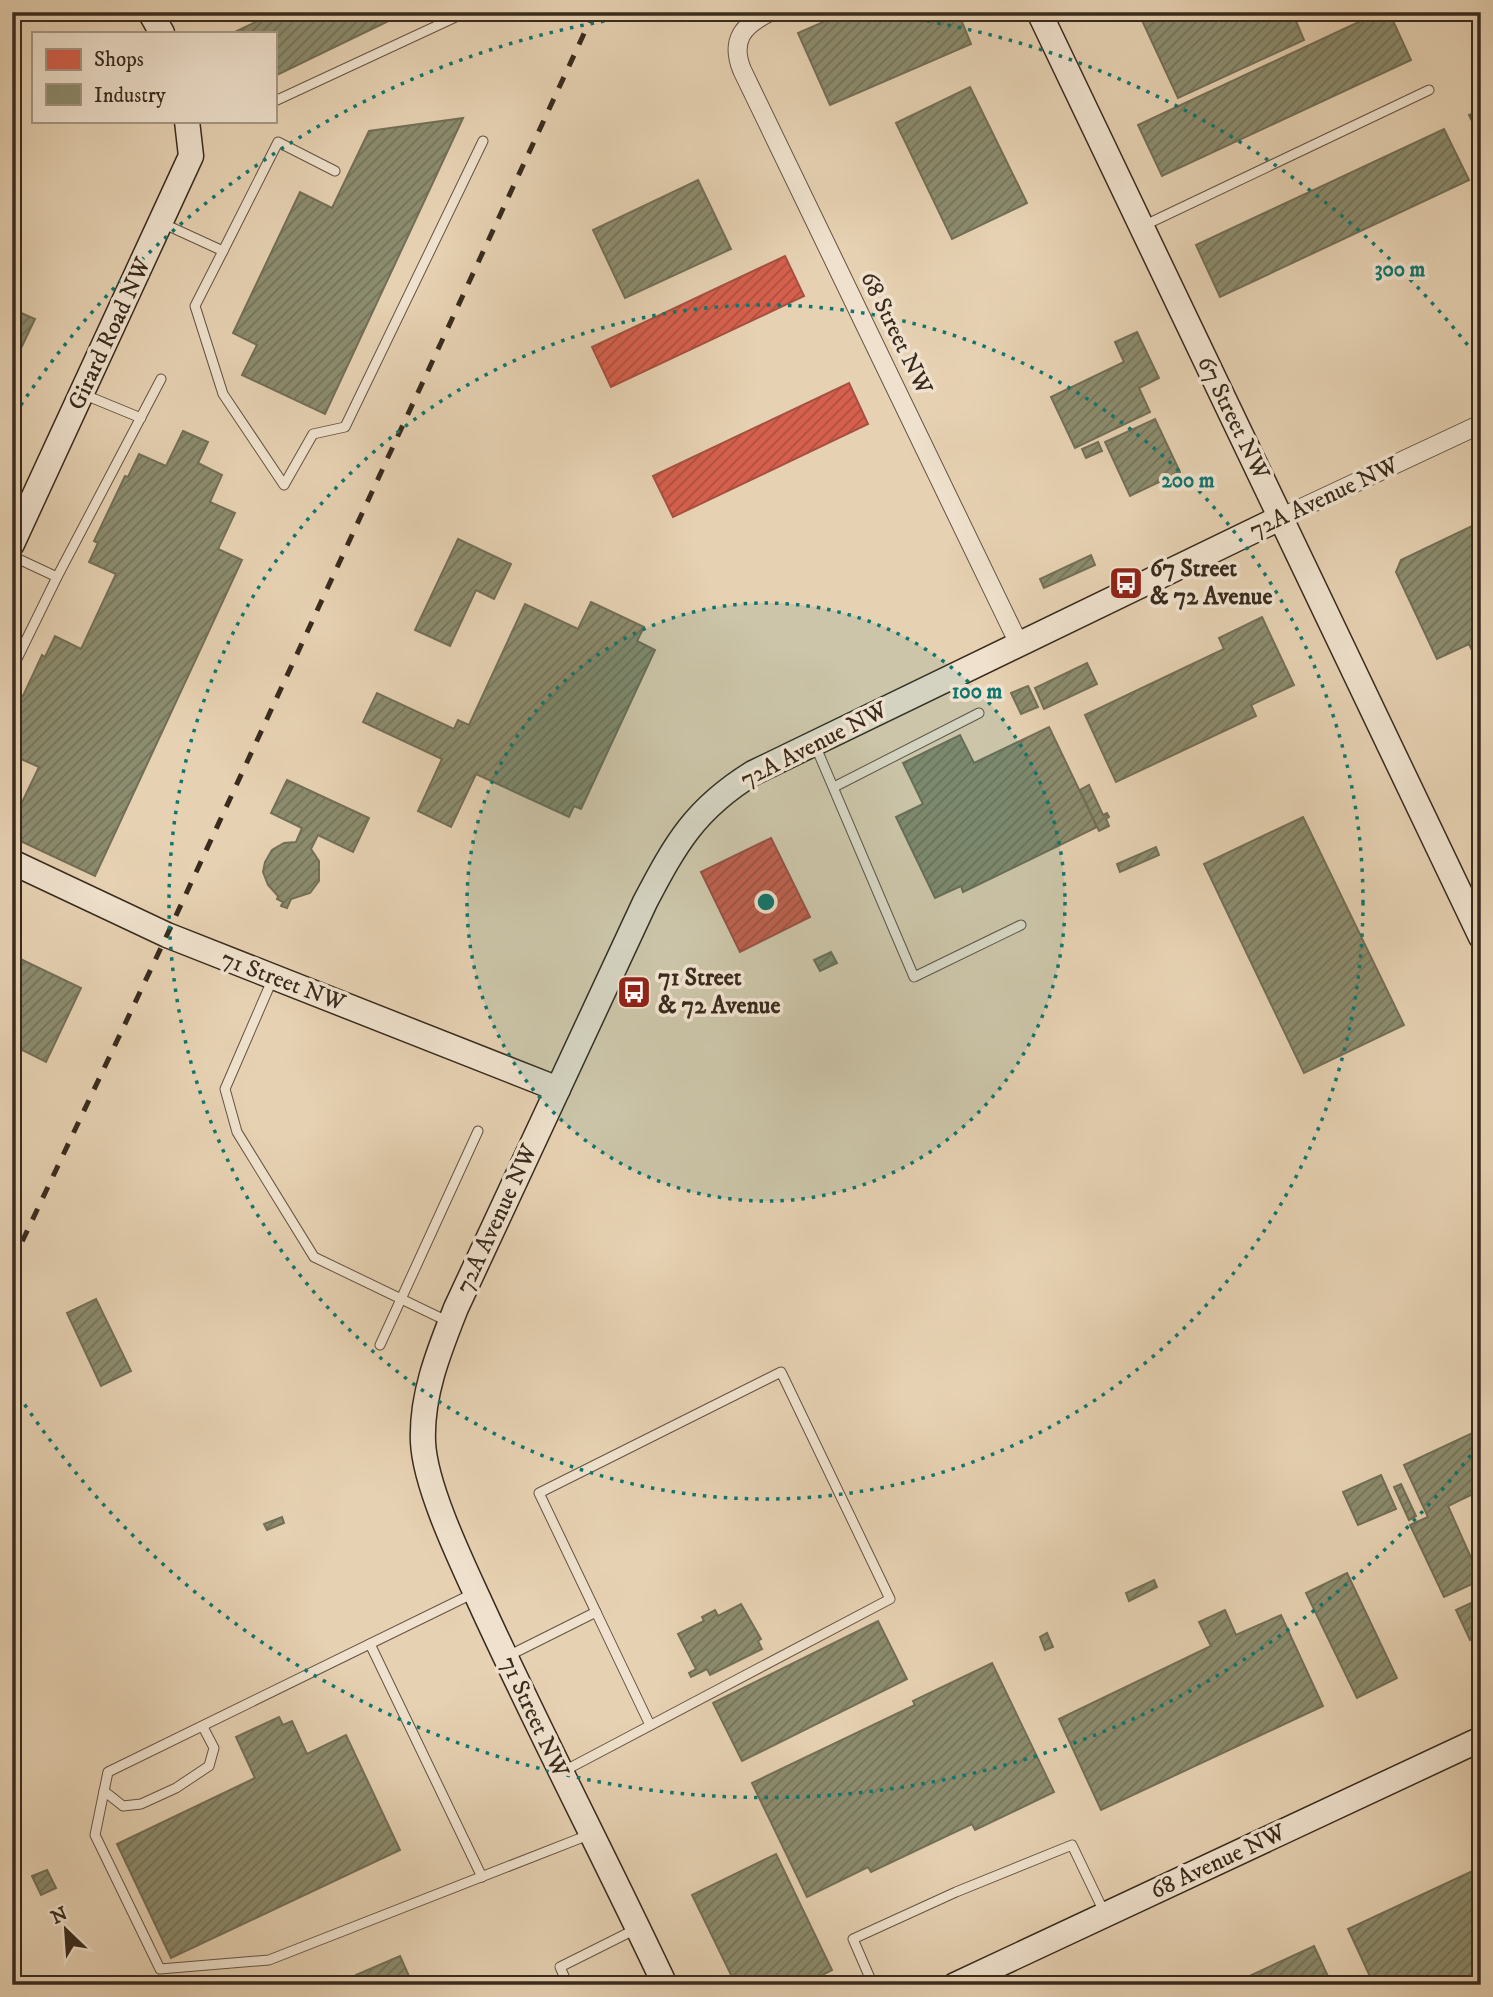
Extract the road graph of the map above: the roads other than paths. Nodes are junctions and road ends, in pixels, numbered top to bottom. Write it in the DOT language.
graph roads {
  1 [pos="150,12"];
  2 [pos="770,12"];
  3 [pos="1040,12"];
  4 [pos="460,15"];
  5 [pos="161,32"];
  6 [pos="1429,90"];
  7 [pos="276,101"];
  8 [pos="187,122"];
  9 [pos="483,141"];
  10 [pos="335,171"];
  11 [pos="160,223"];
  12 [pos="1141,227"];
  13 [pos="223,251"];
  14 [pos="161,379"];
  15 [pos="83,394"];
  16 [pos="141,418"];
  17 [pos="1481,424"];
  18 [pos="1280,518"];
  19 [pos="12,544"];
  20 [pos="12,556"];
  21 [pos="57,577"];
  22 [pos="1019,644"];
  23 [pos="12,669"];
  24 [pos="979,713"];
  25 [pos="814,744"];
  26 [pos="834,786"];
  27 [pos="12,862"];
  28 [pos="1021,925"];
  29 [pos="1481,937"];
  30 [pos="273,977"];
  31 [pos="558,1089"];
  32 [pos="478,1131"];
  33 [pos="402,1298"];
  34 [pos="450,1323"];
  35 [pos="380,1345"];
  36 [pos="423,1441"];
  37 [pos="476,1592"];
  38 [pos="596,1612"];
  39 [pos="370,1644"];
  40 [pos="505,1657"];
  41 [pos="650,1726"];
  42 [pos="204,1727"];
  43 [pos="1481,1739"];
  44 [pos="560,1773"];
  45 [pos="104,1791"];
  46 [pos="592,1834"];
  47 [pos="482,1877"];
  48 [pos="1106,1915"];
  49 [pos="638,1928"];
  50 [pos="568,1985"];
  51 [pos="665,1985"];
  52 [pos="873,1985"];
  53 [pos="955,1985"];
  1 -- 5 [label="street"];
  2 -- 22 [label="street, 68 Street NW"];
  3 -- 12 [label="street, 67 Street NW"];
  4 -- 7 [label="lane"];
  6 -- 12 [label="lane"];
  8 -- 11 [label="street, Girard Road NW"];
  9 -- 13 [label="lane"];
  10 -- 13 [label="lane"];
  11 -- 13 [label="lane"];
  11 -- 15 [label="street, Girard Road NW"];
  12 -- 18 [label="street, 67 Street NW"];
  14 -- 16 [label="lane"];
  15 -- 16 [label="lane"];
  15 -- 19 [label="street, Girard Road NW"];
  16 -- 21 [label="lane"];
  17 -- 18 [label="street, 72A Avenue NW"];
  18 -- 22 [label="street, 72A Avenue NW"];
  18 -- 29 [label="street, 67 Street NW"];
  20 -- 21 [label="lane"];
  21 -- 23 [label="lane"];
  22 -- 25 [label="street, 72A Avenue NW"];
  24 -- 26 [label="lane"];
  25 -- 26 [label="lane"];
  25 -- 31 [label="street, 72A Avenue NW"];
  26 -- 28 [label="lane"];
  27 -- 30 [label="street, 71 Street NW"];
  30 -- 31 [label="street, 71 Street NW"];
  30 -- 33 [label="lane"];
  31 -- 34 [label="street, 72A Avenue NW"];
  32 -- 33 [label="lane"];
  33 -- 34 [label="lane"];
  33 -- 35 [label="lane"];
  34 -- 36 [label="street, 72A Avenue NW"];
  36 -- 37 [label="street, 71 Street NW"];
  37 -- 39 [label="lane"];
  37 -- 40 [label="street, 71 Street NW"];
  38 -- 40 [label="lane"];
  38 -- 41 [label="lane"];
  38 -- 41 [label="lane"];
  39 -- 42 [label="lane"];
  39 -- 47 [label="lane"];
  40 -- 44 [label="street, 71 Street NW"];
  41 -- 44 [label="lane"];
  42 -- 45 [label="lane"];
  42 -- 45 [label="lane"];
  43 -- 48 [label="street, 68 Avenue NW"];
  44 -- 46 [label="street, 71 Street NW"];
  45 -- 47 [label="lane"];
  46 -- 47 [label="lane"];
  46 -- 49 [label="street, 71 Street NW"];
  48 -- 52 [label="lane"];
  48 -- 53 [label="street, 68 Avenue NW"];
  49 -- 50 [label="lane"];
  49 -- 51 [label="street, 71 Street NW"];
}
